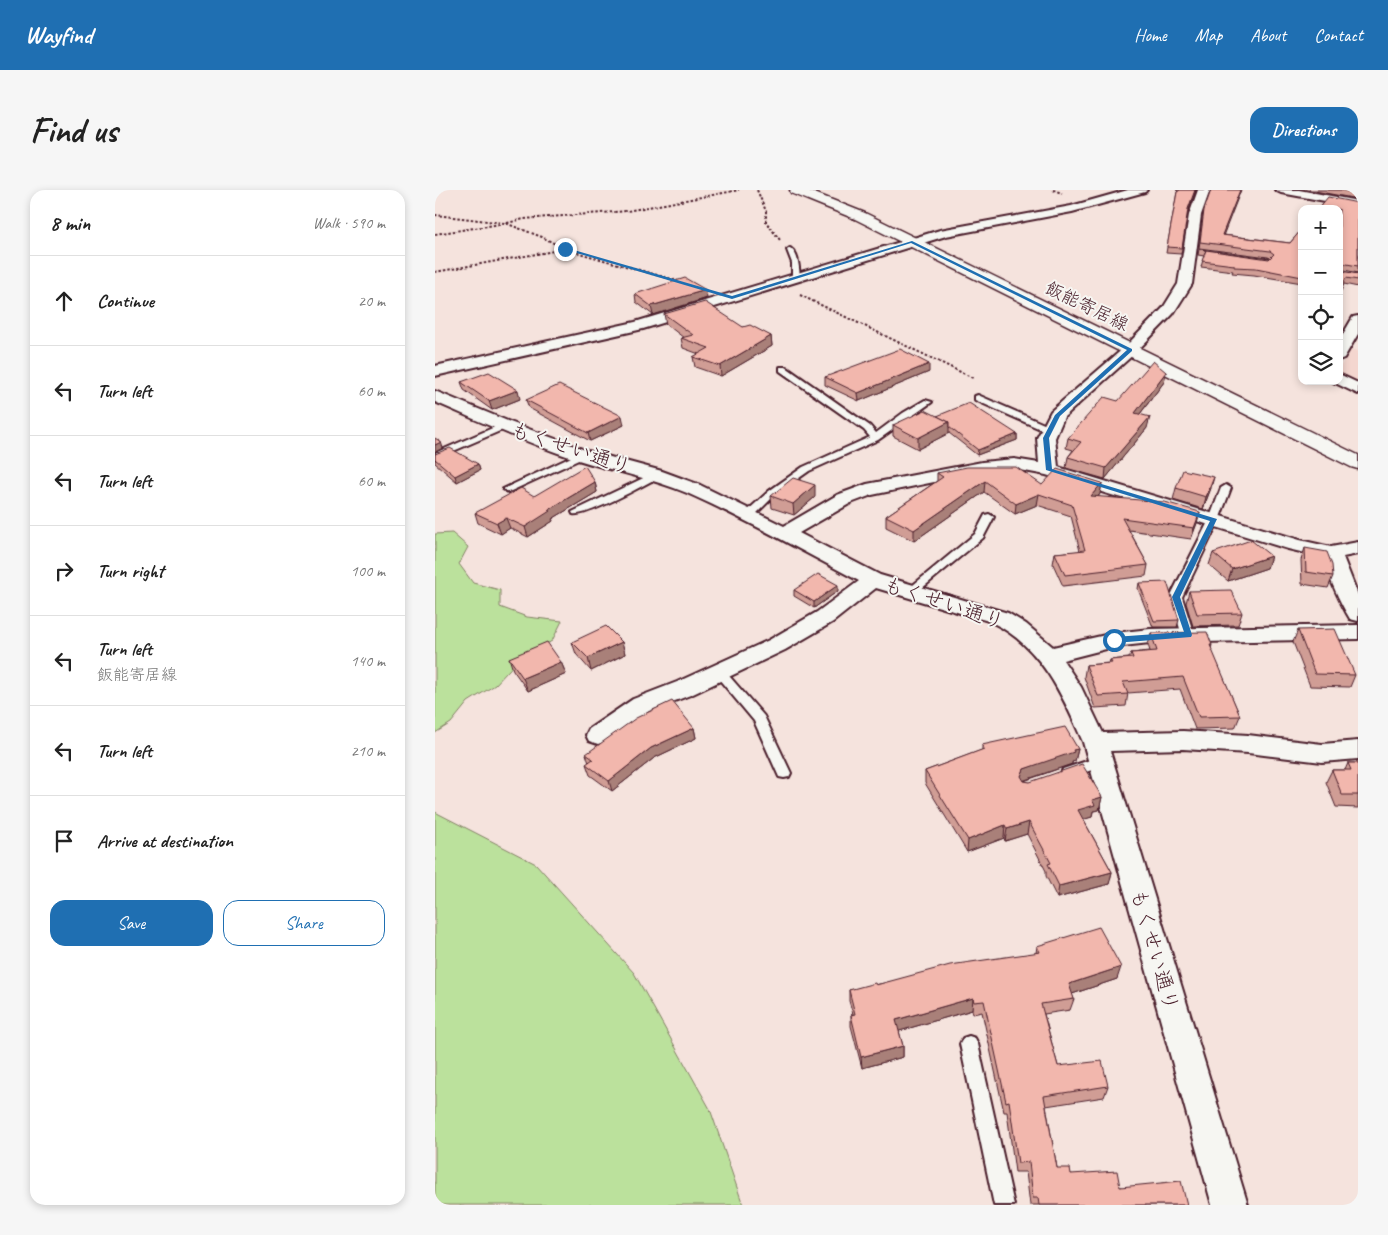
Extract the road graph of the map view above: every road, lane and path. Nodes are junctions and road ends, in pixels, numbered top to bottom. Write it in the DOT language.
graph roads {
  1 [pos="739,190"];
  2 [pos="757,190"];
  3 [pos="796,190"];
  4 [pos="1141,190"];
  5 [pos="1204,190"];
  6 [pos="1281,190"];
  7 [pos="1358,204"];
  8 [pos="435,215"];
  9 [pos="505,223"];
  10 [pos="435,234"];
  11 [pos="912,242"];
  12 [pos="565,249"];
  13 [pos="790,250"];
  14 [pos="435,272"];
  15 [pos="796,278"];
  16 [pos="777,283"];
  17 [pos="689,284"];
  18 [pos="1358,320"];
  19 [pos="1343,348"];
  20 [pos="1130,350"];
  21 [pos="783,369"];
  22 [pos="435,371"];
  23 [pos="973,378"];
  24 [pos="1343,381"];
  25 [pos="1358,389"];
  26 [pos="435,396"];
  27 [pos="978,398"];
  28 [pos="929,402"];
  29 [pos="504,426"];
  30 [pos="1050,430"];
  31 [pos="875,438"];
  32 [pos="582,455"];
  33 [pos="435,456"];
  34 [pos="1358,463"];
  35 [pos="1049,470"];
  36 [pos="657,475"];
  37 [pos="1226,488"];
  38 [pos="508,489"];
  39 [pos="577,512"];
  40 [pos="749,515"];
  41 [pos="989,517"];
  42 [pos="1214,520"];
  43 [pos="784,534"];
  44 [pos="1358,548"];
  45 [pos="1331,553"];
  46 [pos="873,580"];
  47 [pos="911,592"];
  48 [pos="1358,614"];
  49 [pos="1358,632"];
  50 [pos="1188,635"];
  51 [pos="1049,656"];
  52 [pos="719,672"];
  53 [pos="598,735"];
  54 [pos="1358,750"];
  55 [pos="1097,752"];
  56 [pos="784,773"];
  57 [pos="1055,778"];
  58 [pos="969,1044"];
  59 [pos="1004,1205"];
  60 [pos="1230,1205"];
  1 -- 9 [label="path"];
  2 -- 13 [label="path"];
  3 -- 11 [label="main road, 飯能寄居線"];
  4 -- 11 [label="street"];
  5 -- 20 [label="street"];
  6 -- 7 [label="street"];
  8 -- 9 [label="path"];
  9 -- 10 [label="path"];
  9 -- 12 [label="path"];
  11 -- 15 [label="street"];
  11 -- 20 [label="main road, 飯能寄居線"];
  12 -- 14 [label="path"];
  12 -- 17 [label="path"];
  13 -- 15 [label="lane"];
  15 -- 16 [label="street"];
  16 -- 22 [label="street"];
  16 -- 23 [label="path"];
  18 -- 19 [label="street"];
  20 -- 30 [label="street"];
  20 -- 34 [label="main road, 飯能寄居線"];
  21 -- 31 [label="lane"];
  24 -- 25 [label="street"];
  26 -- 29 [label="street, もくせい通り"];
  27 -- 30 [label="lane"];
  28 -- 31 [label="lane"];
  29 -- 32 [label="street, もくせい通り"];
  29 -- 33 [label="lane"];
  30 -- 35 [label="street"];
  31 -- 40 [label="lane"];
  32 -- 36 [label="street, もくせい通り"];
  32 -- 38 [label="lane"];
  35 -- 42 [label="street"];
  35 -- 43 [label="street"];
  36 -- 39 [label="lane"];
  36 -- 40 [label="street, もくせい通り"];
  37 -- 42 [label="lane"];
  40 -- 43 [label="street, もくせい通り"];
  41 -- 47 [label="lane"];
  42 -- 45 [label="street"];
  42 -- 50 [label="lane"];
  43 -- 46 [label="street, もくせい通り"];
  44 -- 45 [label="street"];
  45 -- 48 [label="street"];
  46 -- 47 [label="street, もくせい通り"];
  46 -- 52 [label="street"];
  47 -- 51 [label="street, もくせい通り"];
  49 -- 50 [label="street"];
  50 -- 51 [label="street"];
  51 -- 55 [label="street, もくせい通り"];
  52 -- 53 [label="street"];
  52 -- 56 [label="lane"];
  54 -- 55 [label="street"];
  55 -- 57 [label="lane"];
  55 -- 60 [label="street, もくせい通り"];
  58 -- 59 [label="lane"];
}
